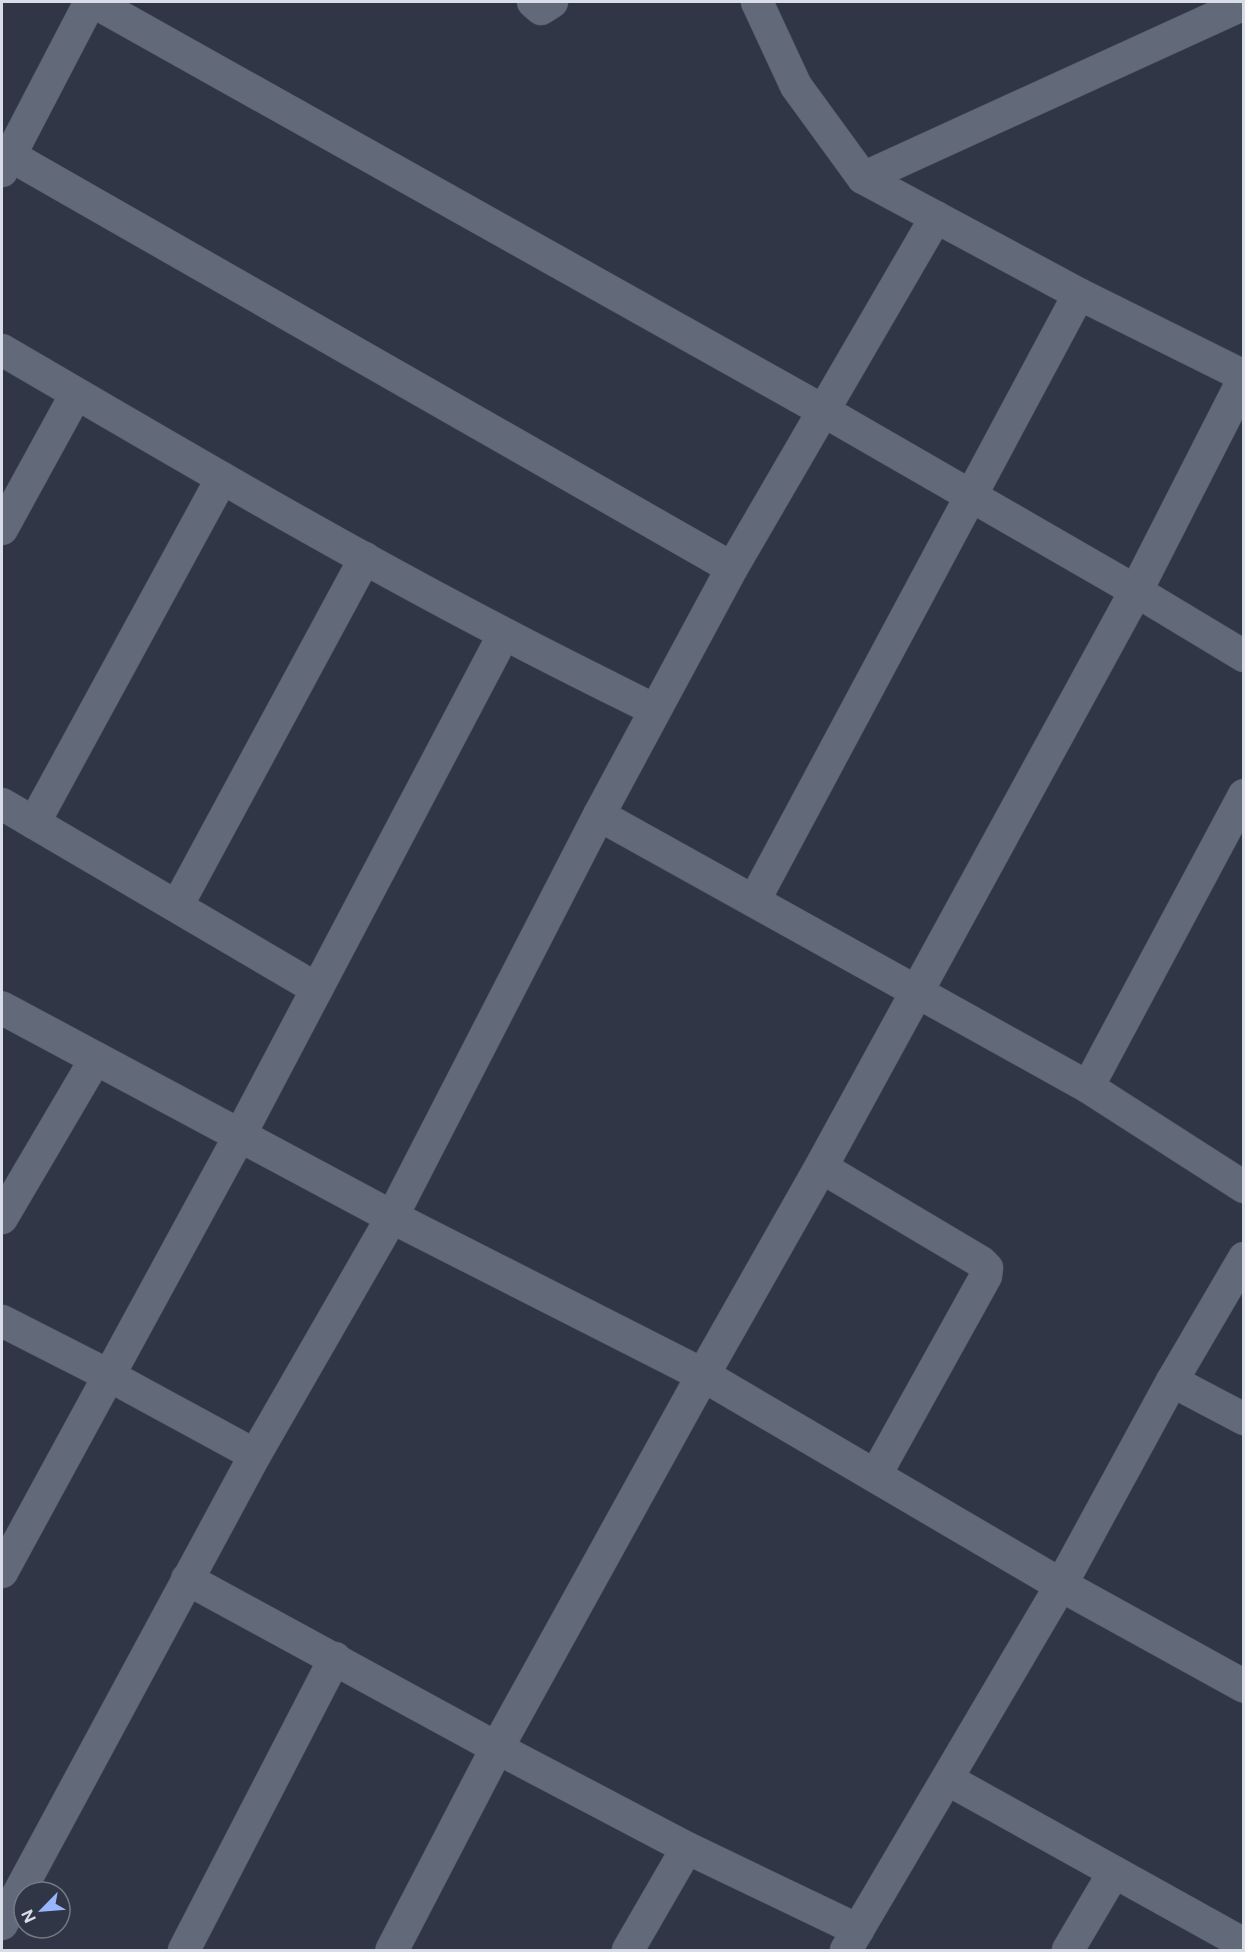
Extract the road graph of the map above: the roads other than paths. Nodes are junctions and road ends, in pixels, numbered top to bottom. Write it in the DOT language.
graph roads {
  1 [pos="90,2"];
  2 [pos="94,2"];
  3 [pos="532,2"];
  4 [pos="552,2"];
  5 [pos="757,2"];
  6 [pos="1244,4"];
  7 [pos="4,159"];
  8 [pos="863,178"];
  9 [pos="936,217"];
  10 [pos="1079,294"];
  11 [pos="2,350"];
  12 [pos="1244,377"];
  13 [pos="76,394"];
  14 [pos="822,410"];
  15 [pos="222,478"];
  16 [pos="971,497"];
  17 [pos="2,529"];
  18 [pos="365,558"];
  19 [pos="732,568"];
  20 [pos="1136,591"];
  21 [pos="504,634"];
  22 [pos="1244,656"];
  23 [pos="655,711"];
  24 [pos="1244,795"];
  25 [pos="2,804"];
  26 [pos="599,814"];
  27 [pos="34,823"];
  28 [pos="754,902"];
  29 [pos="177,906"];
  30 [pos="317,989"];
  31 [pos="916,991"];
  32 [pos="2,1008"];
  33 [pos="96,1058"];
  34 [pos="1088,1087"];
  35 [pos="240,1135"];
  36 [pos="821,1167"];
  37 [pos="1244,1187"];
  38 [pos="392,1217"];
  39 [pos="2,1218"];
  40 [pos="1244,1258"];
  41 [pos="2,1321"];
  42 [pos="108,1375"];
  43 [pos="703,1375"];
  44 [pos="1172,1381"];
  45 [pos="1244,1419"];
  46 [pos="255,1455"];
  47 [pos="875,1476"];
  48 [pos="11,1533"];
  49 [pos="2,1572"];
  50 [pos="187,1579"];
  51 [pos="1061,1585"];
  52 [pos="335,1658"];
  53 [pos="1244,1686"];
  54 [pos="497,1748"];
  55 [pos="947,1779"];
  56 [pos="687,1848"];
  57 [pos="1114,1872"];
  58 [pos="2,1924"];
  59 [pos="852,1940"];
  60 [pos="1244,1944"];
  61 [pos="184,1950"];
  62 [pos="392,1950"];
  63 [pos="628,1950"];
  64 [pos="1068,1950"];
  1 -- 7 [label="street"];
  2 -- 14 [label="street"];
  3 -- 4 [label="street"];
  5 -- 8 [label="street"];
  6 -- 8 [label="street"];
  7 -- 19 [label="street"];
  8 -- 9 [label="street"];
  9 -- 10 [label="street"];
  9 -- 14 [label="street"];
  10 -- 12 [label="street"];
  10 -- 16 [label="street"];
  11 -- 13 [label="street"];
  12 -- 20 [label="street"];
  13 -- 15 [label="street"];
  13 -- 17 [label="street"];
  14 -- 16 [label="street"];
  14 -- 19 [label="street"];
  15 -- 18 [label="street"];
  15 -- 27 [label="street"];
  16 -- 20 [label="street"];
  16 -- 28 [label="street"];
  18 -- 21 [label="street"];
  18 -- 29 [label="street"];
  19 -- 23 [label="street"];
  20 -- 22 [label="street"];
  20 -- 31 [label="street"];
  21 -- 23 [label="street"];
  21 -- 30 [label="street"];
  23 -- 26 [label="street"];
  24 -- 34 [label="street"];
  25 -- 27 [label="street"];
  26 -- 28 [label="street"];
  26 -- 38 [label="street"];
  27 -- 29 [label="street"];
  28 -- 31 [label="street"];
  29 -- 30 [label="street"];
  30 -- 35 [label="street"];
  31 -- 34 [label="street"];
  31 -- 36 [label="street"];
  32 -- 33 [label="street"];
  33 -- 35 [label="street"];
  33 -- 39 [label="street"];
  34 -- 37 [label="street"];
  35 -- 38 [label="street"];
  35 -- 42 [label="street"];
  36 -- 43 [label="street"];
  36 -- 47 [label="street"];
  38 -- 43 [label="street"];
  38 -- 46 [label="street"];
  40 -- 44 [label="street"];
  41 -- 42 [label="street"];
  42 -- 46 [label="street"];
  42 -- 48 [label="street"];
  43 -- 47 [label="street"];
  43 -- 54 [label="street"];
  44 -- 45 [label="street"];
  44 -- 51 [label="street"];
  46 -- 50 [label="street"];
  47 -- 51 [label="street"];
  48 -- 49 [label="street"];
  50 -- 52 [label="street"];
  50 -- 58 [label="street"];
  51 -- 53 [label="street"];
  51 -- 55 [label="street"];
  52 -- 54 [label="street"];
  52 -- 61 [label="street"];
  54 -- 56 [label="street"];
  54 -- 62 [label="street"];
  55 -- 57 [label="street"];
  55 -- 59 [label="street"];
  56 -- 59 [label="street"];
  56 -- 63 [label="street"];
  57 -- 60 [label="street"];
  57 -- 64 [label="street"];
}
